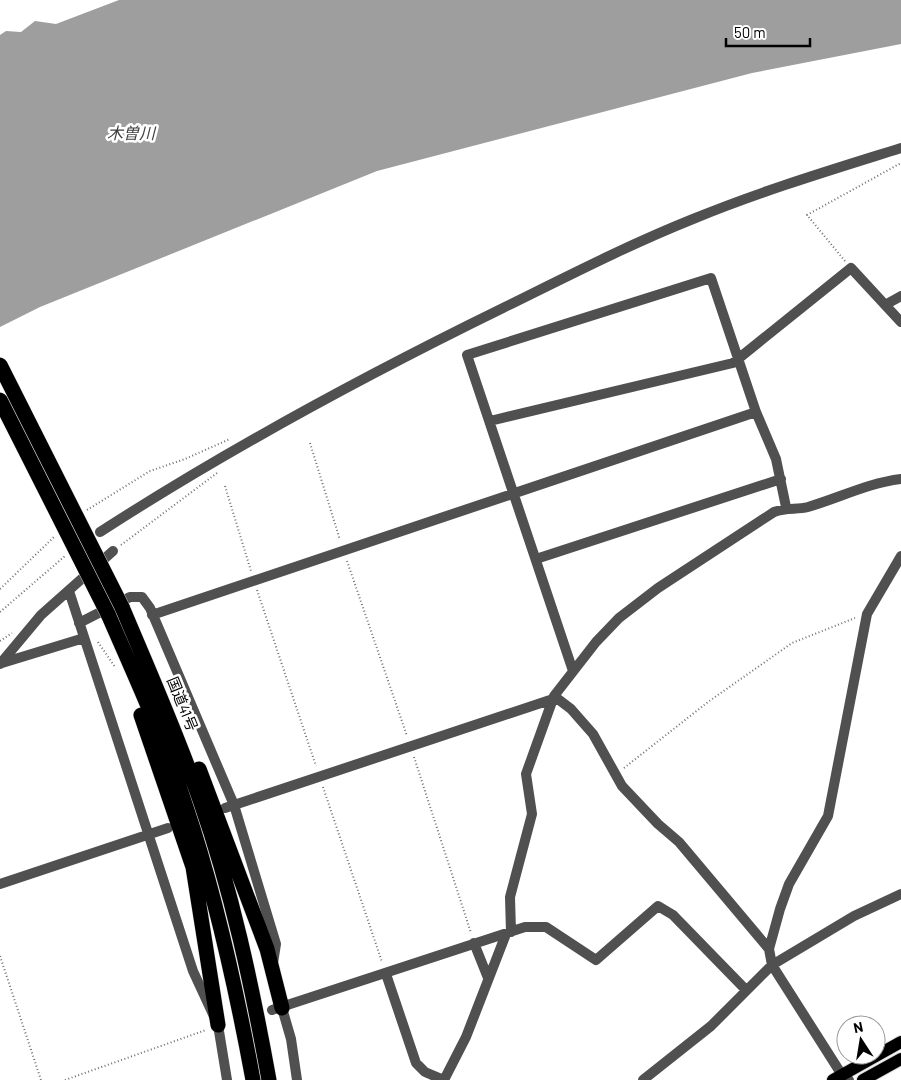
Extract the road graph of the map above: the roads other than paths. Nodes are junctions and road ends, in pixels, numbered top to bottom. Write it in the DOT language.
graph roads {
  1 [pos="901,148"];
  2 [pos="901,296"];
  3 [pos="885,305"];
  4 [pos="901,322"];
  5 [pos="738,357"];
  6 [pos="0,365"];
  7 [pos="0,400"];
  8 [pos="756,412"];
  9 [pos="490,421"];
  10 [pos="782,479"];
  11 [pos="901,479"];
  12 [pos="514,492"];
  13 [pos="786,507"];
  14 [pos="100,532"];
  15 [pos="113,551"];
  16 [pos="901,556"];
  17 [pos="536,559"];
  18 [pos="69,591"];
  19 [pos="115,611"];
  20 [pos="152,615"];
  21 [pos="79,623"];
  22 [pos="84,638"];
  23 [pos="125,653"];
  24 [pos="0,664"];
  25 [pos="574,671"];
  26 [pos="554,698"];
  27 [pos="173,725"];
  28 [pos="230,807"];
  29 [pos="168,828"];
  30 [pos="148,835"];
  31 [pos="0,884"];
  32 [pos="901,894"];
  33 [pos="508,933"];
  34 [pos="474,943"];
  35 [pos="769,949"];
  36 [pos="772,965"];
  37 [pos="272,969"];
  38 [pos="386,974"];
  39 [pos="488,978"];
  40 [pos="746,990"];
  41 [pos="277,1009"];
  42 [pos="218,1025"];
  43 [pos="901,1042"];
  44 [pos="901,1059"];
  45 [pos="841,1078"];
  46 [pos="227,1080"];
  47 [pos="253,1080"];
  48 [pos="269,1080"];
  49 [pos="297,1080"];
  50 [pos="444,1080"];
  51 [pos="643,1080"];
  52 [pos="863,1080"];
  1 -- 14 [label="street"];
  2 -- 3 [label="street"];
  3 -- 4 [label="street"];
  3 -- 5 [label="street"];
  5 -- 8 [label="street"];
  5 -- 9 [label="street"];
  5 -- 9 [label="street"];
  6 -- 19 [label="highway, 国道41号, bridge"];
  7 -- 19 [label="highway, 国道41号, bridge"];
  8 -- 10 [label="street"];
  8 -- 12 [label="street"];
  9 -- 12 [label="street"];
  10 -- 13 [label="street"];
  10 -- 17 [label="street"];
  11 -- 13 [label="street"];
  12 -- 17 [label="street"];
  12 -- 20 [label="street"];
  13 -- 25 [label="street"];
  15 -- 18 [label="street"];
  16 -- 35 [label="street"];
  17 -- 25 [label="street"];
  18 -- 21 [label="street"];
  18 -- 24 [label="street"];
  19 -- 23 [label="highway, 国道41号"];
  19 -- 27 [label="highway, 国道41号"];
  20 -- 21 [label="street"];
  20 -- 28 [label="street"];
  21 -- 22 [label="street"];
  22 -- 24 [label="street"];
  22 -- 30 [label="street"];
  23 -- 42 [label="highway"];
  23 -- 47 [label="highway, 国道41号"];
  25 -- 26 [label="street"];
  26 -- 28 [label="street"];
  26 -- 33 [label="street"];
  26 -- 35 [label="street"];
  27 -- 37 [label="highway"];
  27 -- 48 [label="highway, 国道41号"];
  28 -- 37 [label="street"];
  29 -- 30 [label="street"];
  30 -- 31 [label="street"];
  30 -- 42 [label="street"];
  32 -- 36 [label="street"];
  33 -- 34 [label="street"];
  33 -- 39 [label="street"];
  33 -- 40 [label="street"];
  34 -- 38 [label="street"];
  34 -- 39 [label="street"];
  35 -- 36 [label="street"];
  36 -- 40 [label="street"];
  36 -- 45 [label="street"];
  37 -- 41 [label="highway"];
  38 -- 41 [label="street"];
  38 -- 50 [label="street"];
  39 -- 50 [label="street"];
  40 -- 51 [label="street"];
  41 -- 49 [label="street"];
  42 -- 46 [label="street"];
  43 -- 45 [label="main road"];
  44 -- 52 [label="main road"];
}
